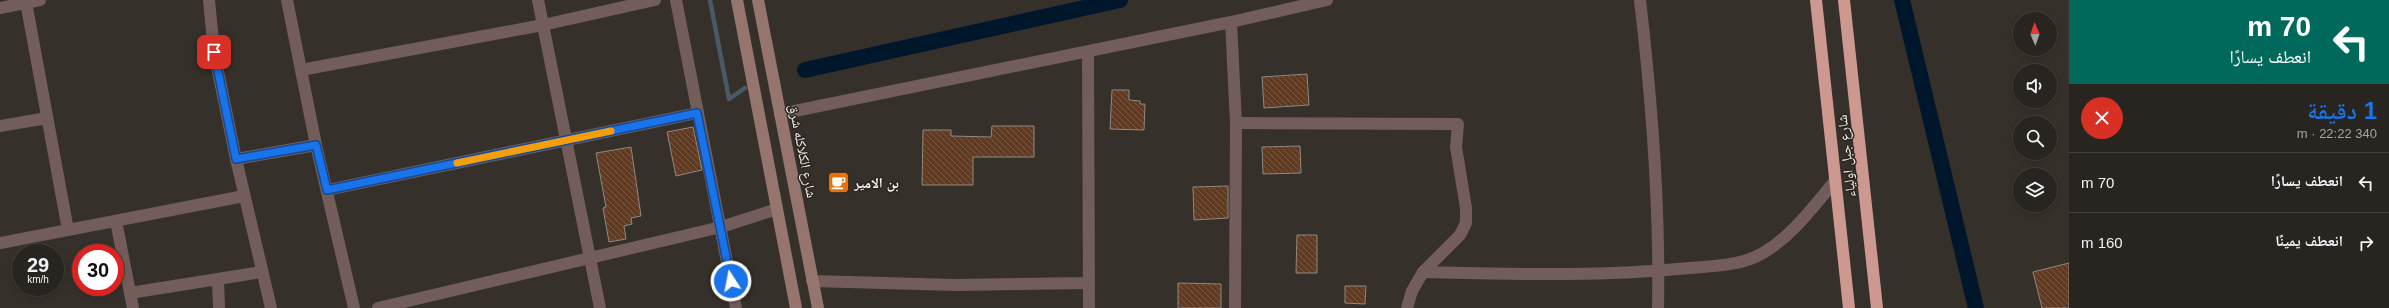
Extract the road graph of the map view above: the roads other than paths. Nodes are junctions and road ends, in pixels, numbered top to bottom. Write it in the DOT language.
graph roads {
  1 [pos="40,0"];
  2 [pos="209,0"];
  3 [pos="287,0"];
  4 [pos="538,0"];
  5 [pos="655,0"];
  6 [pos="676,0"];
  7 [pos="736,0"];
  8 [pos="759,0"];
  9 [pos="1326,0"];
  10 [pos="1640,0"];
  11 [pos="1816,0"];
  12 [pos="1844,0"];
  13 [pos="26,2"];
  14 [pos="0,8"];
  15 [pos="1231,22"];
  16 [pos="543,25"];
  17 [pos="1088,52"];
  18 [pos="301,70"];
  19 [pos="697,113"];
  20 [pos="780,114"];
  21 [pos="47,118"];
  22 [pos="1236,122"];
  23 [pos="0,126"];
  24 [pos="566,140"];
  25 [pos="316,145"];
  26 [pos="236,159"];
  27 [pos="1836,181"];
  28 [pos="327,190"];
  29 [pos="244,196"];
  30 [pos="777,208"];
  31 [pos="116,221"];
  32 [pos="721,227"];
  33 [pos="68,230"];
  34 [pos="0,243"];
  35 [pos="589,259"];
  36 [pos="261,272"];
  37 [pos="1423,272"];
  38 [pos="1658,272"];
  39 [pos="218,280"];
  40 [pos="812,281"];
  41 [pos="1089,283"];
  42 [pos="130,292"];
  43 [pos="133,308"];
  44 [pos="219,308"];
  45 [pos="271,308"];
  46 [pos="354,308"];
  47 [pos="378,308"];
  48 [pos="600,308"];
  49 [pos="736,308"];
  50 [pos="796,308"];
  51 [pos="818,308"];
  52 [pos="1089,308"];
  53 [pos="1234,308"];
  54 [pos="1407,308"];
  55 [pos="1658,308"];
  56 [pos="1849,308"];
  57 [pos="1877,308"];
  1 -- 13 [label="street"];
  2 -- 26 [label="street"];
  3 -- 18 [label="street"];
  4 -- 16 [label="street"];
  5 -- 16 [label="street"];
  6 -- 19 [label="street"];
  7 -- 30 [label="street"];
  8 -- 20 [label="street, شارع الكلاكله شرق"];
  9 -- 15 [label="street"];
  10 -- 38 [label="street"];
  11 -- 27 [label="highway, شارع جبل اولياء"];
  12 -- 57 [label="highway, شارع جبل اولياء"];
  13 -- 14 [label="street"];
  13 -- 21 [label="street"];
  15 -- 17 [label="street"];
  15 -- 22 [label="street"];
  16 -- 18 [label="street"];
  16 -- 24 [label="street"];
  17 -- 20 [label="street"];
  17 -- 41 [label="street"];
  18 -- 25 [label="street"];
  19 -- 24 [label="street"];
  19 -- 32 [label="street"];
  20 -- 40 [label="street, شارع الكلاكله شرق"];
  21 -- 23 [label="street"];
  21 -- 33 [label="street"];
  22 -- 37 [label="street"];
  22 -- 53 [label="street"];
  24 -- 28 [label="street"];
  24 -- 35 [label="street"];
  25 -- 26 [label="street"];
  25 -- 28 [label="street"];
  26 -- 29 [label="street"];
  27 -- 38 [label="street"];
  27 -- 56 [label="highway, شارع جبل اولياء"];
  28 -- 46 [label="street"];
  29 -- 31 [label="street"];
  29 -- 36 [label="street"];
  30 -- 32 [label="street"];
  30 -- 50 [label="street"];
  31 -- 33 [label="street"];
  31 -- 42 [label="street"];
  32 -- 35 [label="street"];
  32 -- 49 [label="street"];
  33 -- 34 [label="street"];
  35 -- 47 [label="street"];
  35 -- 48 [label="street"];
  36 -- 39 [label="street"];
  36 -- 45 [label="street"];
  37 -- 38 [label="street"];
  37 -- 54 [label="street"];
  38 -- 55 [label="street"];
  39 -- 42 [label="street"];
  39 -- 44 [label="street"];
  40 -- 41 [label="street"];
  40 -- 51 [label="street, شارع الكلاكله شرق"];
  41 -- 52 [label="street"];
  42 -- 43 [label="street"];
}
